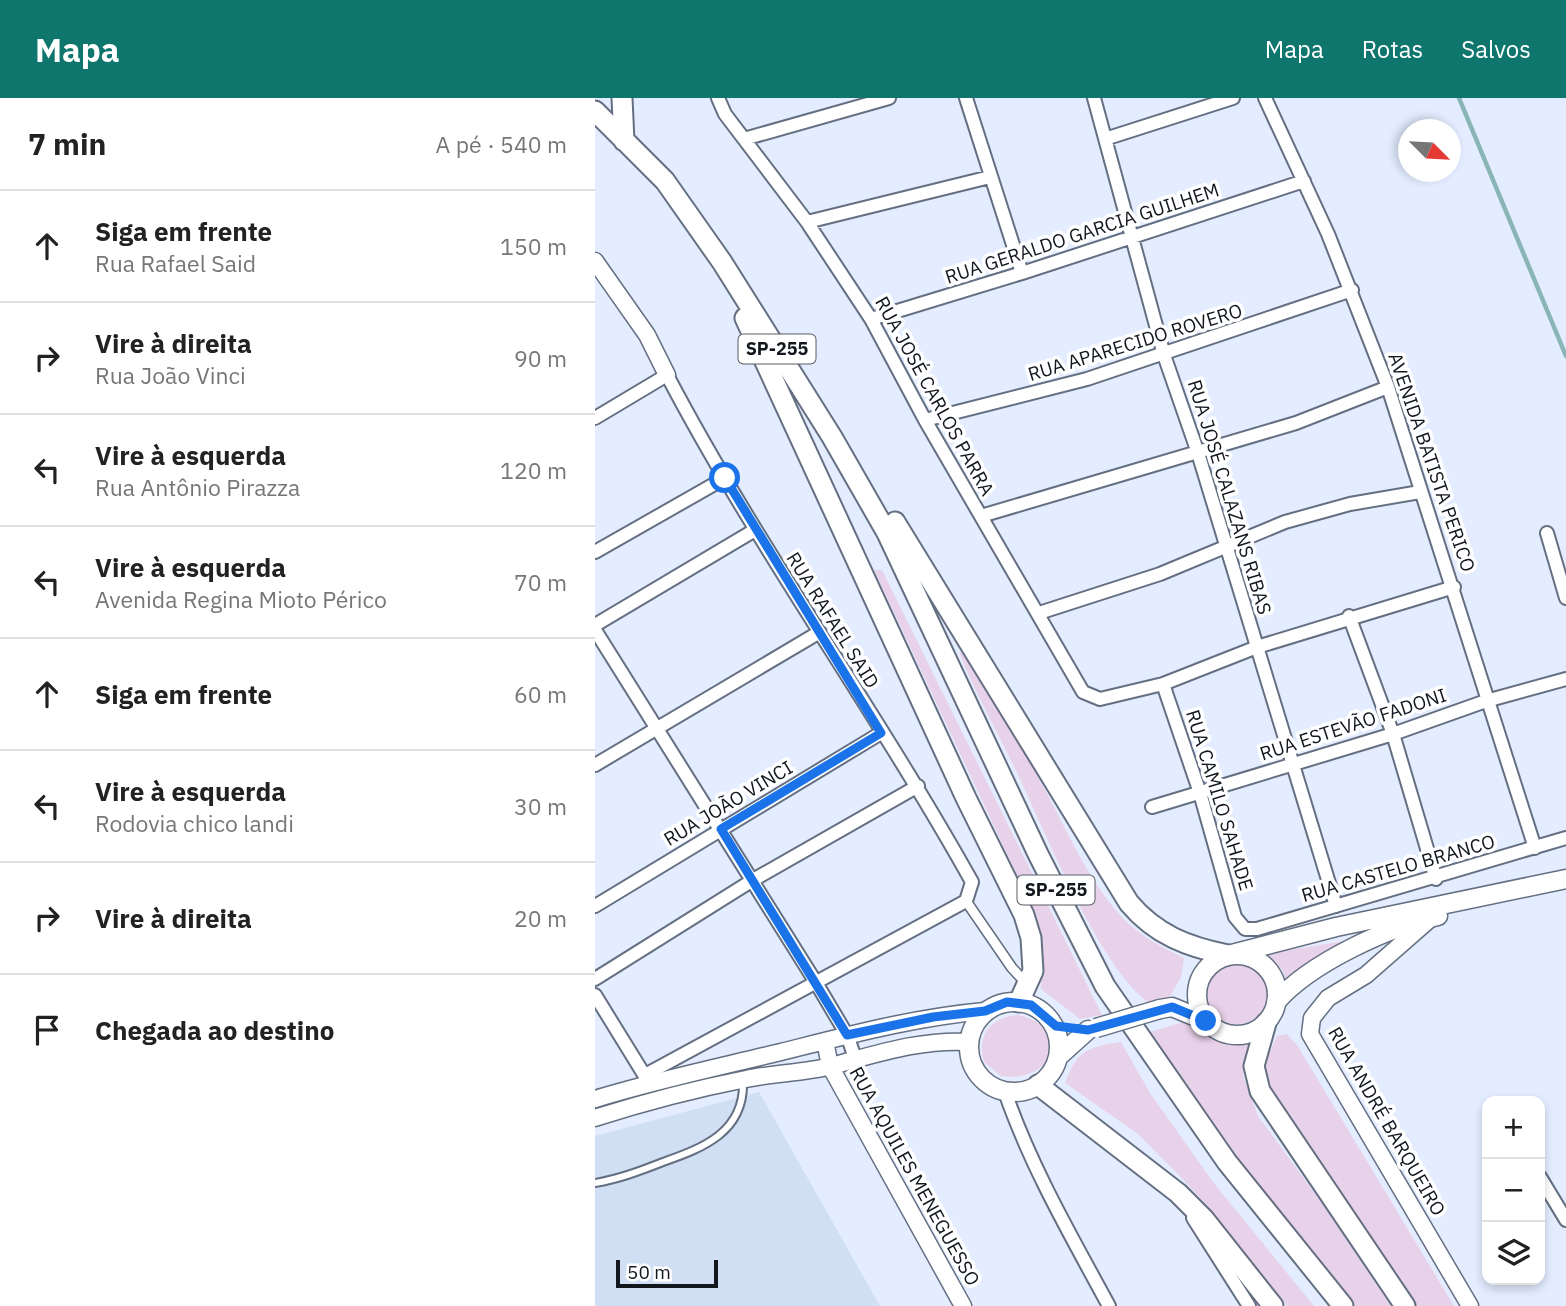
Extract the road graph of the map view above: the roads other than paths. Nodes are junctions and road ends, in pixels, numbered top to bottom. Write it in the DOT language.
graph roads {
  1 [pos="622,98"];
  2 [pos="707,98"];
  3 [pos="717,98"];
  4 [pos="889,98"];
  5 [pos="967,98"];
  6 [pos="1094,98"];
  7 [pos="1233,98"];
  8 [pos="1265,98"];
  9 [pos="595,111"];
  10 [pos="725,114"];
  11 [pos="1108,138"];
  12 [pos="744,139"];
  13 [pos="624,141"];
  14 [pos="990,177"];
  15 [pos="1304,181"];
  16 [pos="807,222"];
  17 [pos="1135,237"];
  18 [pos="595,261"];
  19 [pos="722,262"];
  20 [pos="1022,273"];
  21 [pos="1352,290"];
  22 [pos="871,319"];
  23 [pos="1164,355"];
  24 [pos="667,374"];
  25 [pos="1388,387"];
  26 [pos="595,418"];
  27 [pos="925,420"];
  28 [pos="832,437"];
  29 [pos="1198,453"];
  30 [pos="725,478"];
  31 [pos="1420,492"];
  32 [pos="981,516"];
  33 [pos="755,530"];
  34 [pos="1546,533"];
  35 [pos="1226,548"];
  36 [pos="595,552"];
  37 [pos="1454,587"];
  38 [pos="1566,598"];
  39 [pos="1039,613"];
  40 [pos="1349,616"];
  41 [pos="595,627"];
  42 [pos="818,632"];
  43 [pos="1257,647"];
  44 [pos="1566,679"];
  45 [pos="1163,684"];
  46 [pos="1486,701"];
  47 [pos="657,728"];
  48 [pos="881,733"];
  49 [pos="1393,734"];
  50 [pos="1293,764"];
  51 [pos="595,765"];
  52 [pos="918,786"];
  53 [pos="1200,793"];
  54 [pos="1152,807"];
  55 [pos="721,829"];
  56 [pos="1566,838"];
  57 [pos="1535,848"];
  58 [pos="1436,879"];
  59 [pos="1566,879"];
  60 [pos="753,880"];
  61 [pos="1566,890"];
  62 [pos="966,901"];
  63 [pos="595,906"];
  64 [pos="1336,906"];
  65 [pos="1431,918"];
  66 [pos="1241,927"];
  67 [pos="1228,955"];
  68 [pos="595,979"];
  69 [pos="815,981"];
  70 [pos="1198,987"];
  71 [pos="1023,993"];
  72 [pos="595,995"];
  73 [pos="1276,1002"];
  74 [pos="1166,1008"];
  75 [pos="985,1011"];
  76 [pos="1206,1021"];
  77 [pos="1266,1023"];
  78 [pos="1056,1026"];
  79 [pos="1092,1029"];
  80 [pos="847,1035"];
  81 [pos="825,1041"];
  82 [pos="969,1042"];
  83 [pos="1058,1057"];
  84 [pos="855,1058"];
  85 [pos="751,1059"];
  86 [pos="830,1066"];
  87 [pos="750,1078"];
  88 [pos="647,1079"];
  89 [pos="1038,1085"];
  90 [pos="1005,1091"];
  91 [pos="595,1099"];
  92 [pos="655,1099"];
  93 [pos="595,1118"];
  94 [pos="595,1183"];
  95 [pos="1545,1185"];
  96 [pos="1178,1193"];
  97 [pos="1566,1220"];
  98 [pos="963,1306"];
  99 [pos="1109,1306"];
  100 [pos="1248,1306"];
  101 [pos="1273,1306"];
  102 [pos="1343,1306"];
  103 [pos="1405,1306"];
  104 [pos="1469,1306"];
  1 -- 13 [label="highway"];
  2 -- 10 [label="street, RUA JOSÉ CARLOS PARRA"];
  3 -- 10 [label="street, RUA JOSÉ CARLOS PARRA"];
  4 -- 12 [label="street"];
  5 -- 14 [label="street"];
  6 -- 11 [label="street, RUA JOSÉ CALAZANS RIBAS"];
  7 -- 11 [label="street"];
  8 -- 15 [label="street, AVENIDA BATISTA PERICO"];
  9 -- 13 [label="highway, SP-255"];
  10 -- 12 [label="street, RUA JOSÉ CARLOS PARRA"];
  11 -- 17 [label="street, RUA JOSÉ CALAZANS RIBAS"];
  12 -- 16 [label="street, RUA JOSÉ CARLOS PARRA"];
  13 -- 19 [label="highway, SP-255"];
  14 -- 16 [label="street"];
  14 -- 20 [label="street"];
  15 -- 17 [label="street, RUA GERALDO GARCIA GUILHEM"];
  15 -- 21 [label="street, AVENIDA BATISTA PERICO"];
  16 -- 22 [label="street, RUA JOSÉ CARLOS PARRA"];
  17 -- 20 [label="street, RUA GERALDO GARCIA GUILHEM"];
  17 -- 23 [label="street, RUA JOSÉ CALAZANS RIBAS"];
  18 -- 24 [label="street"];
  19 -- 28 [label="highway, SP-255"];
  19 -- 71 [label="highway, SP-255"];
  20 -- 22 [label="street, RUA GERALDO GARCIA GUILHEM"];
  21 -- 23 [label="street, RUA APARECIDO ROVERO"];
  21 -- 25 [label="street, AVENIDA BATISTA PERICO"];
  22 -- 27 [label="street, RUA JOSÉ CARLOS PARRA"];
  23 -- 27 [label="street, RUA APARECIDO ROVERO"];
  23 -- 29 [label="street, RUA JOSÉ CALAZANS RIBAS"];
  24 -- 26 [label="street"];
  24 -- 30 [label="street, RUA RAFAEL SAID"];
  25 -- 29 [label="street"];
  25 -- 31 [label="street, AVENIDA BATISTA PERICO"];
  27 -- 32 [label="street, RUA JOSÉ CARLOS PARRA"];
  28 -- 67 [label="highway, SP-255"];
  28 -- 102 [label="highway, SP-255"];
  29 -- 32 [label="street"];
  29 -- 35 [label="street, RUA JOSÉ CALAZANS RIBAS"];
  30 -- 33 [label="street, RUA RAFAEL SAID"];
  30 -- 36 [label="street"];
  31 -- 35 [label="street"];
  31 -- 37 [label="street, AVENIDA BATISTA PERICO"];
  32 -- 39 [label="street, RUA JOSÉ CARLOS PARRA"];
  33 -- 41 [label="street"];
  33 -- 42 [label="street, RUA RAFAEL SAID"];
  34 -- 38 [label="street"];
  35 -- 39 [label="street"];
  35 -- 43 [label="street, RUA JOSÉ CALAZANS RIBAS"];
  37 -- 40 [label="street"];
  37 -- 46 [label="street, AVENIDA BATISTA PERICO"];
  39 -- 45 [label="street, RUA JOSÉ CARLOS PARRA"];
  40 -- 43 [label="street"];
  40 -- 49 [label="street"];
  41 -- 47 [label="street"];
  42 -- 47 [label="street"];
  42 -- 48 [label="street, RUA RAFAEL SAID"];
  43 -- 45 [label="street"];
  43 -- 50 [label="street, RUA JOSÉ CALAZANS RIBAS"];
  44 -- 46 [label="street, RUA ESTEVÃO FADONI"];
  45 -- 53 [label="street, RUA CAMILO SAHADE"];
  46 -- 49 [label="street, RUA ESTEVÃO FADONI"];
  46 -- 57 [label="street, AVENIDA BATISTA PERICO"];
  47 -- 51 [label="street"];
  47 -- 55 [label="street"];
  48 -- 52 [label="street, RUA RAFAEL SAID"];
  48 -- 55 [label="street, RUA JOÃO VINCI"];
  49 -- 50 [label="street, RUA ESTEVÃO FADONI"];
  49 -- 58 [label="street"];
  50 -- 53 [label="street, RUA ESTEVÃO FADONI"];
  50 -- 64 [label="street, RUA JOSÉ CALAZANS RIBAS"];
  52 -- 60 [label="street"];
  52 -- 62 [label="street, RUA RAFAEL SAID"];
  53 -- 54 [label="street, RUA ESTEVÃO FADONI"];
  53 -- 66 [label="street, RUA CAMILO SAHADE"];
  55 -- 60 [label="street"];
  55 -- 63 [label="street, RUA JOÃO VINCI"];
  56 -- 57 [label="street, RUA CASTELO BRANCO"];
  57 -- 58 [label="street, RUA CASTELO BRANCO"];
  58 -- 64 [label="street, RUA CASTELO BRANCO"];
  59 -- 67 [label="main road"];
  60 -- 68 [label="street"];
  60 -- 69 [label="street"];
  61 -- 65 [label="main road"];
  62 -- 69 [label="street"];
  62 -- 71 [label="street"];
  64 -- 66 [label="street, RUA CASTELO BRANCO"];
  65 -- 73 [label="main road"];
  65 -- 104 [label="street, RUA ANDRÉ BARQUEIRO"];
  67 -- 70 [label="main road"];
  67 -- 73 [label="main road"];
  69 -- 80 [label="street"];
  69 -- 88 [label="street"];
  70 -- 74 [label="main road"];
  70 -- 76 [label="main road"];
  71 -- 75 [label="main road"];
  71 -- 78 [label="main road"];
  72 -- 88 [label="street"];
  73 -- 77 [label="main road"];
  74 -- 76 [label="main road"];
  74 -- 79 [label="main road, bridge"];
  75 -- 80 [label="street"];
  75 -- 82 [label="main road"];
  76 -- 77 [label="main road"];
  77 -- 103 [label="highway"];
  78 -- 79 [label="main road"];
  78 -- 83 [label="main road"];
  79 -- 83 [label="main road"];
  80 -- 81 [label="street"];
  80 -- 84 [label="street"];
  81 -- 85 [label="street"];
  81 -- 86 [label="street, RUA AQUILES MENEGUESSO"];
  82 -- 84 [label="street"];
  82 -- 90 [label="main road"];
  83 -- 89 [label="main road"];
  84 -- 86 [label="street"];
  85 -- 87 [label="street"];
  85 -- 88 [label="street"];
  86 -- 87 [label="street"];
  86 -- 98 [label="street, RUA AQUILES MENEGUESSO"];
  87 -- 92 [label="street"];
  87 -- 94 [label="lane"];
  88 -- 91 [label="street"];
  88 -- 92 [label="street"];
  89 -- 90 [label="main road"];
  89 -- 96 [label="highway"];
  90 -- 99 [label="street"];
  92 -- 93 [label="street"];
  95 -- 97 [label="street"];
  96 -- 100 [label="street"];
  96 -- 101 [label="highway"];
}
